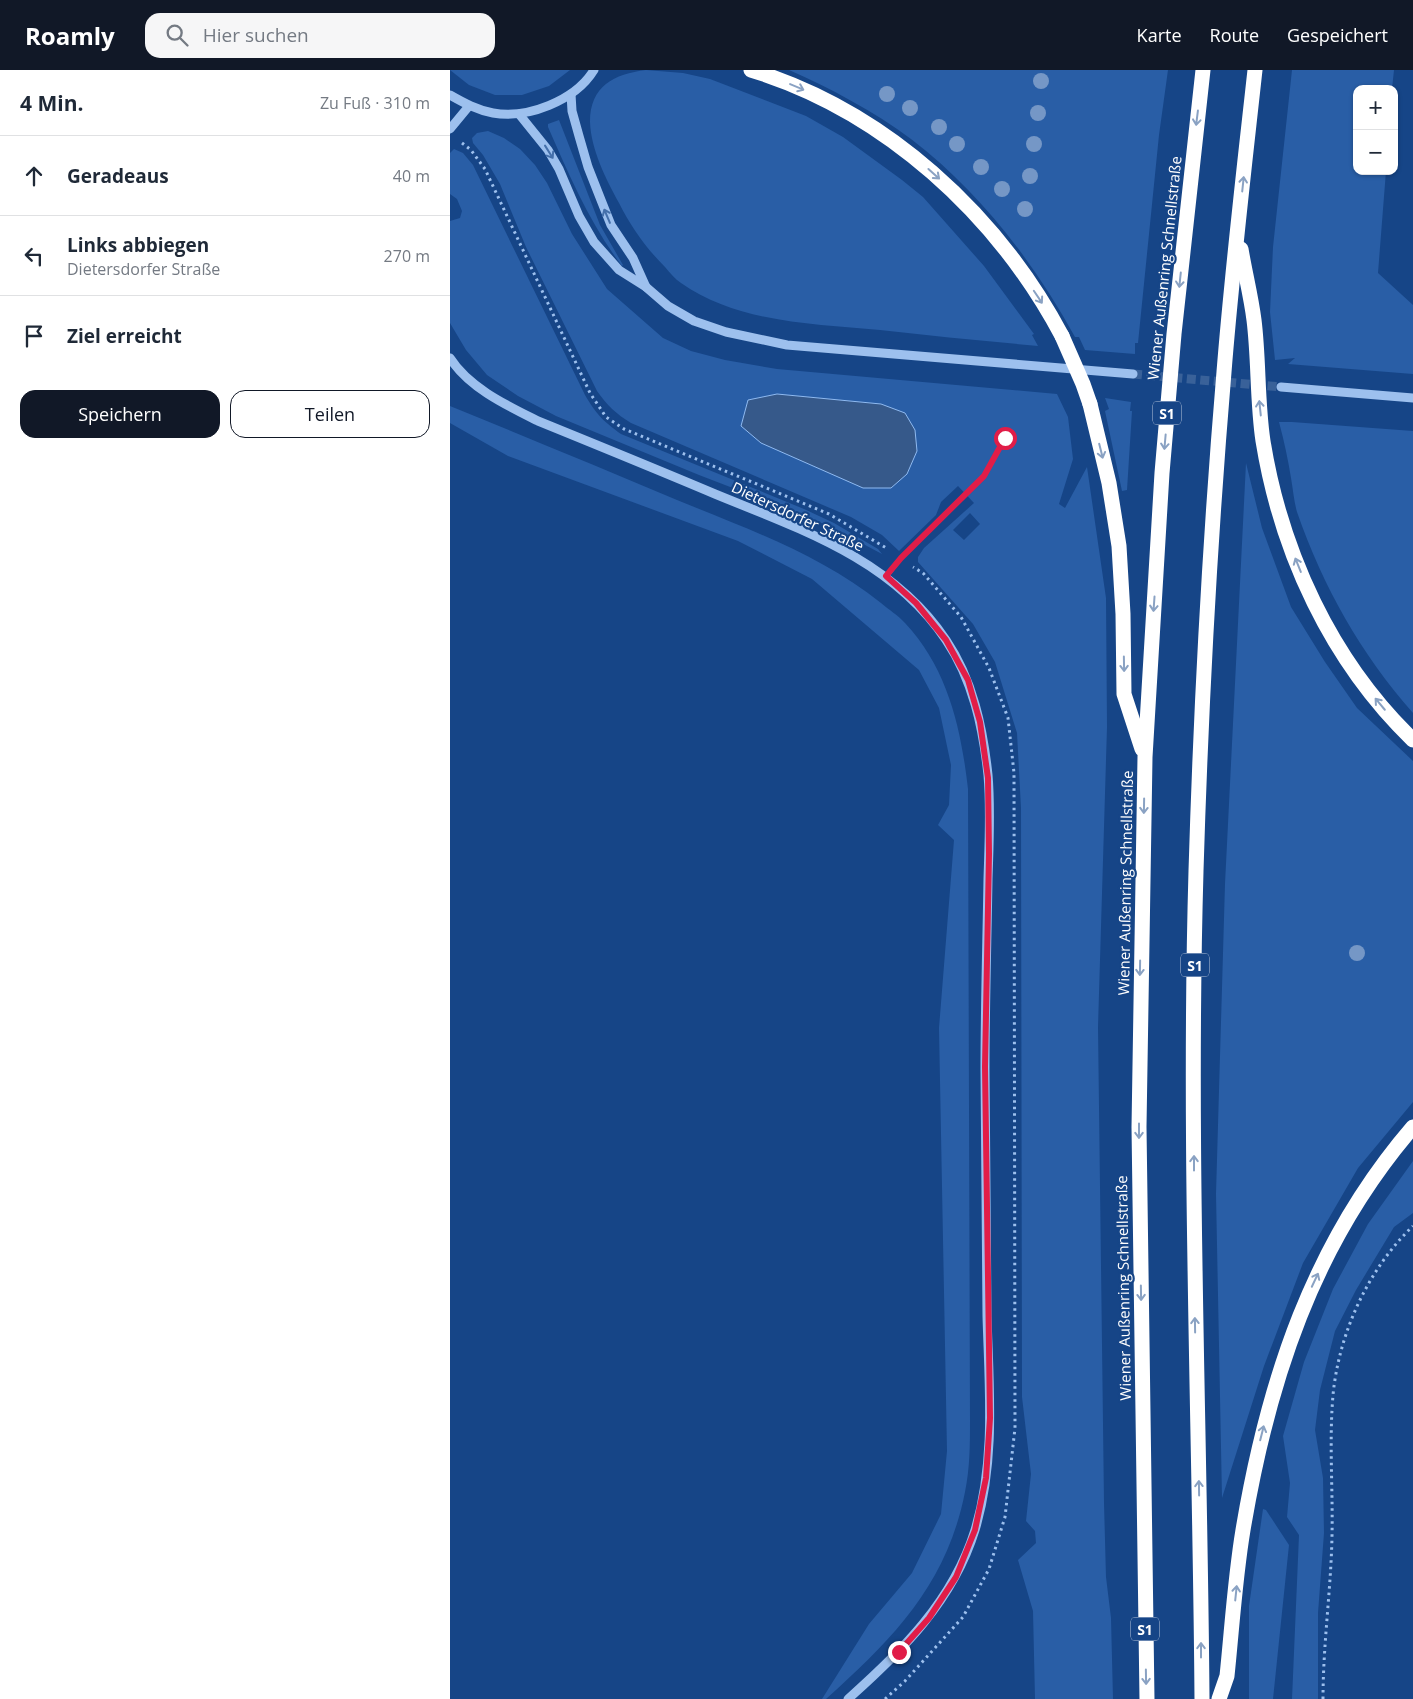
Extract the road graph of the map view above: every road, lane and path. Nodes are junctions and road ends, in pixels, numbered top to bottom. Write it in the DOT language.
graph roads {
  1 [pos="594,70"];
  2 [pos="751,70"];
  3 [pos="1203,70"];
  4 [pos="1255,70"];
  5 [pos="571,94"];
  6 [pos="450,95"];
  7 [pos="470,106"];
  8 [pos="519,114"];
  9 [pos="450,129"];
  10 [pos="456,140"];
  11 [pos="1237,232"];
  12 [pos="646,287"];
  13 [pos="452,362"];
  14 [pos="1133,374"];
  15 [pos="1281,387"];
  16 [pos="1413,398"];
  17 [pos="1005,438"];
  18 [pos="964,496"];
  19 [pos="901,558"];
  20 [pos="886,576"];
  21 [pos="1413,740"];
  22 [pos="1145,757"];
  23 [pos="1413,1128"];
  24 [pos="1413,1226"];
  25 [pos="848,1699"];
  26 [pos="886,1699"];
  27 [pos="1147,1699"];
  28 [pos="1202,1699"];
  29 [pos="1219,1699"];
  30 [pos="1324,1699"];
  1 -- 5 [label="street"];
  2 -- 22 [label="highway, one-way, bridge"];
  3 -- 22 [label="highway, Wiener Außenring Schnellstraße / S1, one-way"];
  11 -- 4 [label="highway, S1, one-way"];
  5 -- 8 [label="street"];
  12 -- 5 [label="street, one-way"];
  6 -- 7 [label="street"];
  7 -- 8 [label="street"];
  7 -- 9 [label="street"];
  8 -- 12 [label="street, one-way"];
  10 -- 19 [label="path"];
  21 -- 11 [label="highway, one-way"];
  28 -- 11 [label="highway, S1, one-way"];
  12 -- 14 [label="street"];
  13 -- 20 [label="street, Dietersdorfer Straße"];
  15 -- 16 [label="street"];
  17 -- 18 [label="path"];
  18 -- 19 [label="lane"];
  19 -- 20 [label="lane"];
  19 -- 26 [label="path"];
  20 -- 25 [label="street, Dietersdorfer Straße"];
  22 -- 27 [label="highway, Wiener Außenring Schnellstraße / S1, one-way"];
  29 -- 23 [label="highway, one-way"];
  24 -- 30 [label="path"];
}
